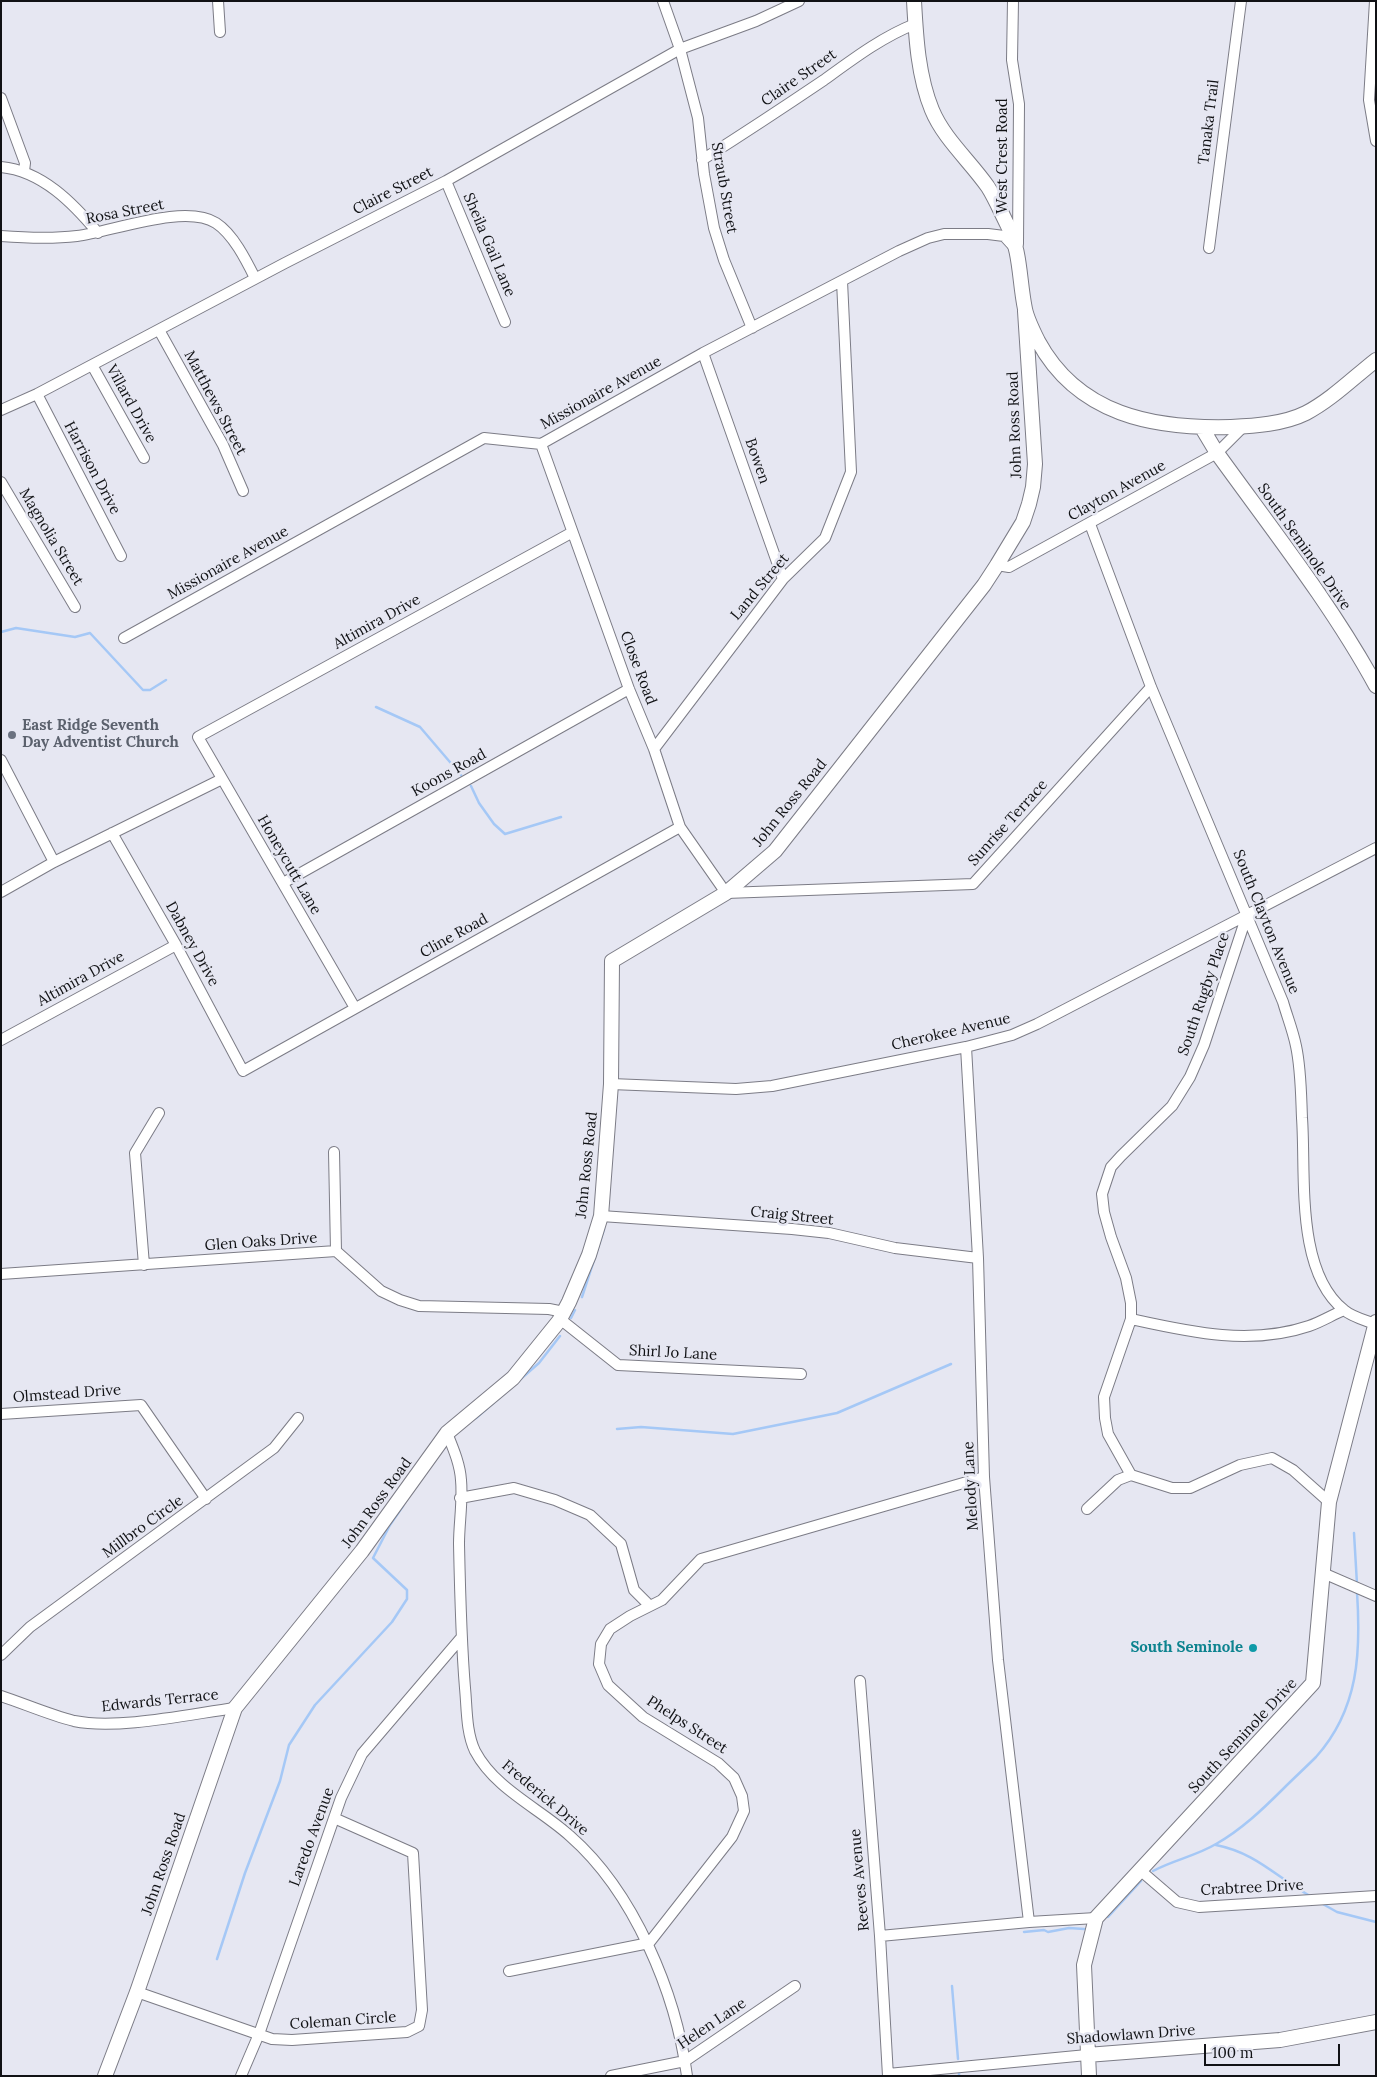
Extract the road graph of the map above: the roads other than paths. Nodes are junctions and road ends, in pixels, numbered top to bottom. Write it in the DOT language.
graph roads {
  1 [pos="218,1"];
  2 [pos="662,1"];
  3 [pos="799,1"];
  4 [pos="914,1"];
  5 [pos="1013,1"];
  6 [pos="1241,1"];
  7 [pos="1375,1"];
  8 [pos="915,24"];
  9 [pos="220,32"];
  10 [pos="680,49"];
  11 [pos="1,98"];
  12 [pos="1376,141"];
  13 [pos="702,160"];
  14 [pos="1,167"];
  15 [pos="24,171"];
  16 [pos="446,181"];
  17 [pos="98,232"];
  18 [pos="1,236"];
  19 [pos="1209,248"];
  20 [pos="1018,250"];
  21 [pos="255,278"];
  22 [pos="842,281"];
  23 [pos="1025,311"];
  24 [pos="505,322"];
  25 [pos="752,328"];
  26 [pos="159,330"];
  27 [pos="703,353"];
  28 [pos="1376,360"];
  29 [pos="92,365"];
  30 [pos="37,394"];
  31 [pos="1,410"];
  32 [pos="1244,426"];
  33 [pos="1202,428"];
  34 [pos="541,444"];
  35 [pos="1218,453"];
  36 [pos="144,458"];
  37 [pos="1,482"];
  38 [pos="243,491"];
  39 [pos="1090,524"];
  40 [pos="571,532"];
  41 [pos="121,556"];
  42 [pos="997,566"];
  43 [pos="783,579"];
  44 [pos="75,607"];
  45 [pos="124,638"];
  46 [pos="1376,686"];
  47 [pos="1151,687"];
  48 [pos="629,689"];
  49 [pos="198,737"];
  50 [pos="654,749"];
  51 [pos="1,760"];
  52 [pos="222,780"];
  53 [pos="680,827"];
  54 [pos="112,833"];
  55 [pos="1376,848"];
  56 [pos="54,862"];
  57 [pos="283,884"];
  58 [pos="1,892"];
  59 [pos="726,893"];
  60 [pos="1247,915"];
  61 [pos="176,945"];
  62 [pos="355,1008"];
  63 [pos="1,1040"];
  64 [pos="966,1046"];
  65 [pos="243,1071"];
  66 [pos="611,1084"];
  67 [pos="159,1113"];
  68 [pos="334,1152"];
  69 [pos="601,1216"];
  70 [pos="336,1251"];
  71 [pos="978,1258"];
  72 [pos="144,1265"];
  73 [pos="1,1274"];
  74 [pos="1344,1310"];
  75 [pos="562,1315"];
  76 [pos="1131,1319"];
  77 [pos="1376,1323"];
  78 [pos="801,1374"];
  79 [pos="1,1414"];
  80 [pos="298,1418"];
  81 [pos="448,1433"];
  82 [pos="1131,1474"];
  83 [pos="984,1477"];
  84 [pos="460,1498"];
  85 [pos="206,1499"];
  86 [pos="1329,1502"];
  87 [pos="1088,1509"];
  88 [pos="1323,1573"];
  89 [pos="1376,1596"];
  90 [pos="650,1606"];
  91 [pos="461,1638"];
  92 [pos="1,1655"];
  93 [pos="860,1682"];
  94 [pos="1,1696"];
  95 [pos="235,1708"];
  96 [pos="334,1818"];
  97 [pos="1141,1871"];
  98 [pos="1376,1896"];
  99 [pos="1096,1918"];
  100 [pos="1029,1922"];
  101 [pos="880,1936"];
  102 [pos="649,1943"];
  103 [pos="509,1971"];
  104 [pos="795,1986"];
  105 [pos="137,1992"];
  106 [pos="1376,2022"];
  107 [pos="259,2034"];
  108 [pos="1088,2055"];
  109 [pos="685,2061"];
  110 [pos="888,2075"];
  111 [pos="105,2076"];
  112 [pos="241,2076"];
  113 [pos="611,2076"];
  114 [pos="687,2076"];
  115 [pos="1089,2076"];
  1 -- 9 [label="street"];
  2 -- 10 [label="street, Straub Street"];
  3 -- 10 [label="street, Claire Street"];
  4 -- 8 [label="street"];
  5 -- 20 [label="street, West Crest Road"];
  6 -- 19 [label="street, Tanaka Trail"];
  7 -- 12 [label="street"];
  8 -- 13 [label="street, Claire Street"];
  8 -- 20 [label="street"];
  10 -- 13 [label="street, Straub Street"];
  10 -- 16 [label="street, Claire Street"];
  11 -- 15 [label="street"];
  13 -- 25 [label="street, Straub Street"];
  14 -- 15 [label="street"];
  15 -- 17 [label="street"];
  16 -- 21 [label="street, Claire Street"];
  16 -- 24 [label="street, Sheila Gail Lane"];
  17 -- 18 [label="street, Rosa Street"];
  17 -- 21 [label="street, Rosa Street"];
  20 -- 22 [label="street, Missionaire Avenue"];
  20 -- 23 [label="street"];
  21 -- 26 [label="street, Claire Street"];
  22 -- 25 [label="street, Missionaire Avenue"];
  22 -- 43 [label="street, Land Street"];
  23 -- 33 [label="street"];
  23 -- 42 [label="street, John Ross Road"];
  25 -- 27 [label="street, Missionaire Avenue"];
  26 -- 29 [label="street, Claire Street"];
  26 -- 38 [label="street, Matthews Street"];
  27 -- 34 [label="street, Missionaire Avenue"];
  27 -- 43 [label="street, Bowen"];
  28 -- 32 [label="street"];
  29 -- 30 [label="street, Claire Street"];
  29 -- 36 [label="street, Villard Drive"];
  30 -- 31 [label="street, Claire Street"];
  30 -- 41 [label="street, Harrison Drive"];
  32 -- 33 [label="street"];
  32 -- 35 [label="street, Clayton Avenue"];
  33 -- 35 [label="street, South Seminole Drive"];
  34 -- 40 [label="street, Close Road"];
  34 -- 45 [label="street, Missionaire Avenue"];
  35 -- 39 [label="street, Clayton Avenue"];
  35 -- 46 [label="street, South Seminole Drive"];
  37 -- 44 [label="street, Magnolia Street"];
  39 -- 42 [label="street, Clayton Avenue"];
  39 -- 47 [label="street, South Clayton Avenue"];
  40 -- 48 [label="street, Close Road"];
  40 -- 49 [label="street, Altimira Drive"];
  42 -- 59 [label="street, John Ross Road"];
  43 -- 50 [label="street, Land Street"];
  47 -- 59 [label="street, Sunrise Terrace"];
  47 -- 60 [label="street, South Clayton Avenue"];
  48 -- 50 [label="street, Close Road"];
  48 -- 57 [label="street, Koons Road"];
  49 -- 52 [label="street, Honeycutt Lane"];
  50 -- 53 [label="street, Close Road"];
  51 -- 56 [label="street"];
  52 -- 54 [label="street"];
  52 -- 57 [label="street, Honeycutt Lane"];
  53 -- 59 [label="street, Close Road"];
  53 -- 62 [label="street, Cline Road"];
  54 -- 56 [label="street"];
  54 -- 61 [label="street, Dabney Drive"];
  55 -- 60 [label="street, Cherokee Avenue"];
  56 -- 58 [label="street"];
  57 -- 62 [label="street, Honeycutt Lane"];
  59 -- 66 [label="street, John Ross Road"];
  60 -- 64 [label="street, Cherokee Avenue"];
  60 -- 74 [label="street, South Clayton Avenue"];
  60 -- 76 [label="street, South Rugby Place"];
  61 -- 63 [label="street, Altimira Drive"];
  61 -- 65 [label="street, Dabney Drive"];
  62 -- 65 [label="street, Cline Road"];
  64 -- 66 [label="street, Cherokee Avenue"];
  64 -- 71 [label="street, Melody Lane"];
  66 -- 69 [label="street, John Ross Road"];
  67 -- 72 [label="street"];
  68 -- 70 [label="street"];
  69 -- 71 [label="street, Craig Street"];
  69 -- 75 [label="street, John Ross Road"];
  70 -- 72 [label="street, Glen Oaks Drive"];
  70 -- 75 [label="street, Glen Oaks Drive"];
  71 -- 83 [label="street, Melody Lane"];
  72 -- 73 [label="street, Glen Oaks Drive"];
  74 -- 76 [label="street"];
  74 -- 77 [label="street, South Clayton Avenue"];
  75 -- 78 [label="street, Shirl Jo Lane"];
  75 -- 81 [label="street, John Ross Road"];
  76 -- 82 [label="street, South Rugby Place"];
  77 -- 86 [label="street, South Seminole Drive"];
  79 -- 85 [label="street, Olmstead Drive"];
  80 -- 85 [label="street, Millbro Circle"];
  81 -- 84 [label="street, Frederick Drive"];
  81 -- 95 [label="street, John Ross Road"];
  82 -- 86 [label="street"];
  82 -- 87 [label="street"];
  83 -- 90 [label="street, Phelps Street"];
  83 -- 100 [label="street, Melody Lane"];
  84 -- 90 [label="street"];
  84 -- 91 [label="street, Frederick Drive"];
  85 -- 92 [label="street, Millbro Circle"];
  86 -- 88 [label="street, South Seminole Drive"];
  88 -- 89 [label="street"];
  88 -- 97 [label="street, South Seminole Drive"];
  90 -- 102 [label="street, Phelps Street"];
  91 -- 96 [label="street, Laredo Avenue"];
  91 -- 102 [label="street, Frederick Drive"];
  93 -- 101 [label="street, Reeves Avenue"];
  94 -- 95 [label="street, Edwards Terrace"];
  95 -- 105 [label="street, John Ross Road"];
  96 -- 107 [label="street, Laredo Avenue"];
  96 -- 107 [label="street, Coleman Circle"];
  97 -- 98 [label="street, Crabtree Drive"];
  97 -- 99 [label="street, South Seminole Drive"];
  99 -- 100 [label="street"];
  99 -- 108 [label="street, South Seminole Drive"];
  100 -- 101 [label="street"];
  101 -- 110 [label="street, Reeves Avenue"];
  102 -- 103 [label="street"];
  102 -- 109 [label="street, Frederick Drive"];
  104 -- 109 [label="street, Helen Lane"];
  105 -- 107 [label="street, Coleman Circle"];
  105 -- 111 [label="street, John Ross Road"];
  106 -- 108 [label="street, Shadowlawn Drive"];
  107 -- 112 [label="street, Laredo Avenue"];
  108 -- 110 [label="street, Shadowlawn Drive"];
  108 -- 115 [label="street, South Seminole Drive"];
  109 -- 113 [label="street, Helen Lane"];
  109 -- 114 [label="street, Frederick Drive"];
}
